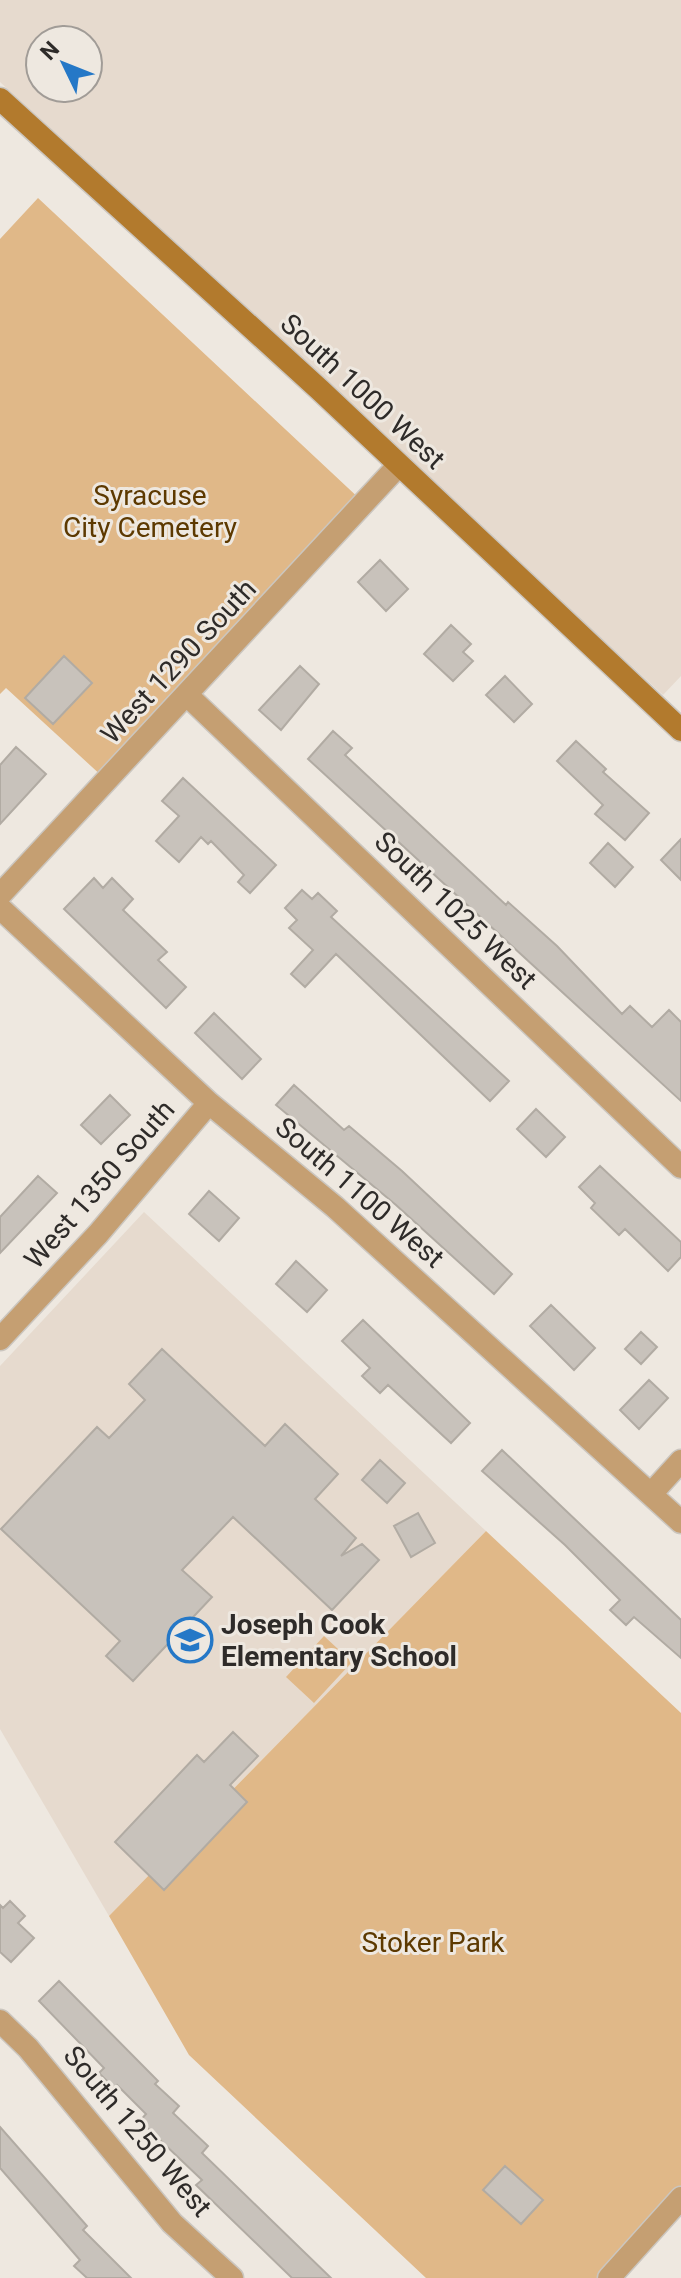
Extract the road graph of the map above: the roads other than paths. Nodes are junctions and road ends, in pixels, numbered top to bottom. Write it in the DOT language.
graph roads {
  1 [pos="0,99"];
  2 [pos="398,466"];
  3 [pos="188,696"];
  4 [pos="681,730"];
  5 [pos="0,895"];
  6 [pos="0,908"];
  7 [pos="209,1103"];
  8 [pos="681,1167"];
  9 [pos="0,1339"];
  10 [pos="681,1461"];
  11 [pos="651,1494"];
  12 [pos="681,1522"];
  13 [pos="0,2021"];
  14 [pos="681,2198"];
  15 [pos="232,2278"];
  16 [pos="609,2278"];
  1 -- 2 [label="main road, South 1000 West"];
  2 -- 3 [label="street, West 1290 South"];
  2 -- 4 [label="main road, South 1000 West"];
  3 -- 5 [label="street, West 1290 South"];
  3 -- 8 [label="street, South 1025 West"];
  6 -- 7 [label="street, South 1100 West"];
  7 -- 9 [label="street, West 1350 South"];
  7 -- 11 [label="street, South 1100 West"];
  10 -- 11 [label="street"];
  11 -- 12 [label="street, South 1100 West"];
  13 -- 15 [label="street, South 1250 West"];
  14 -- 16 [label="street"];
}
